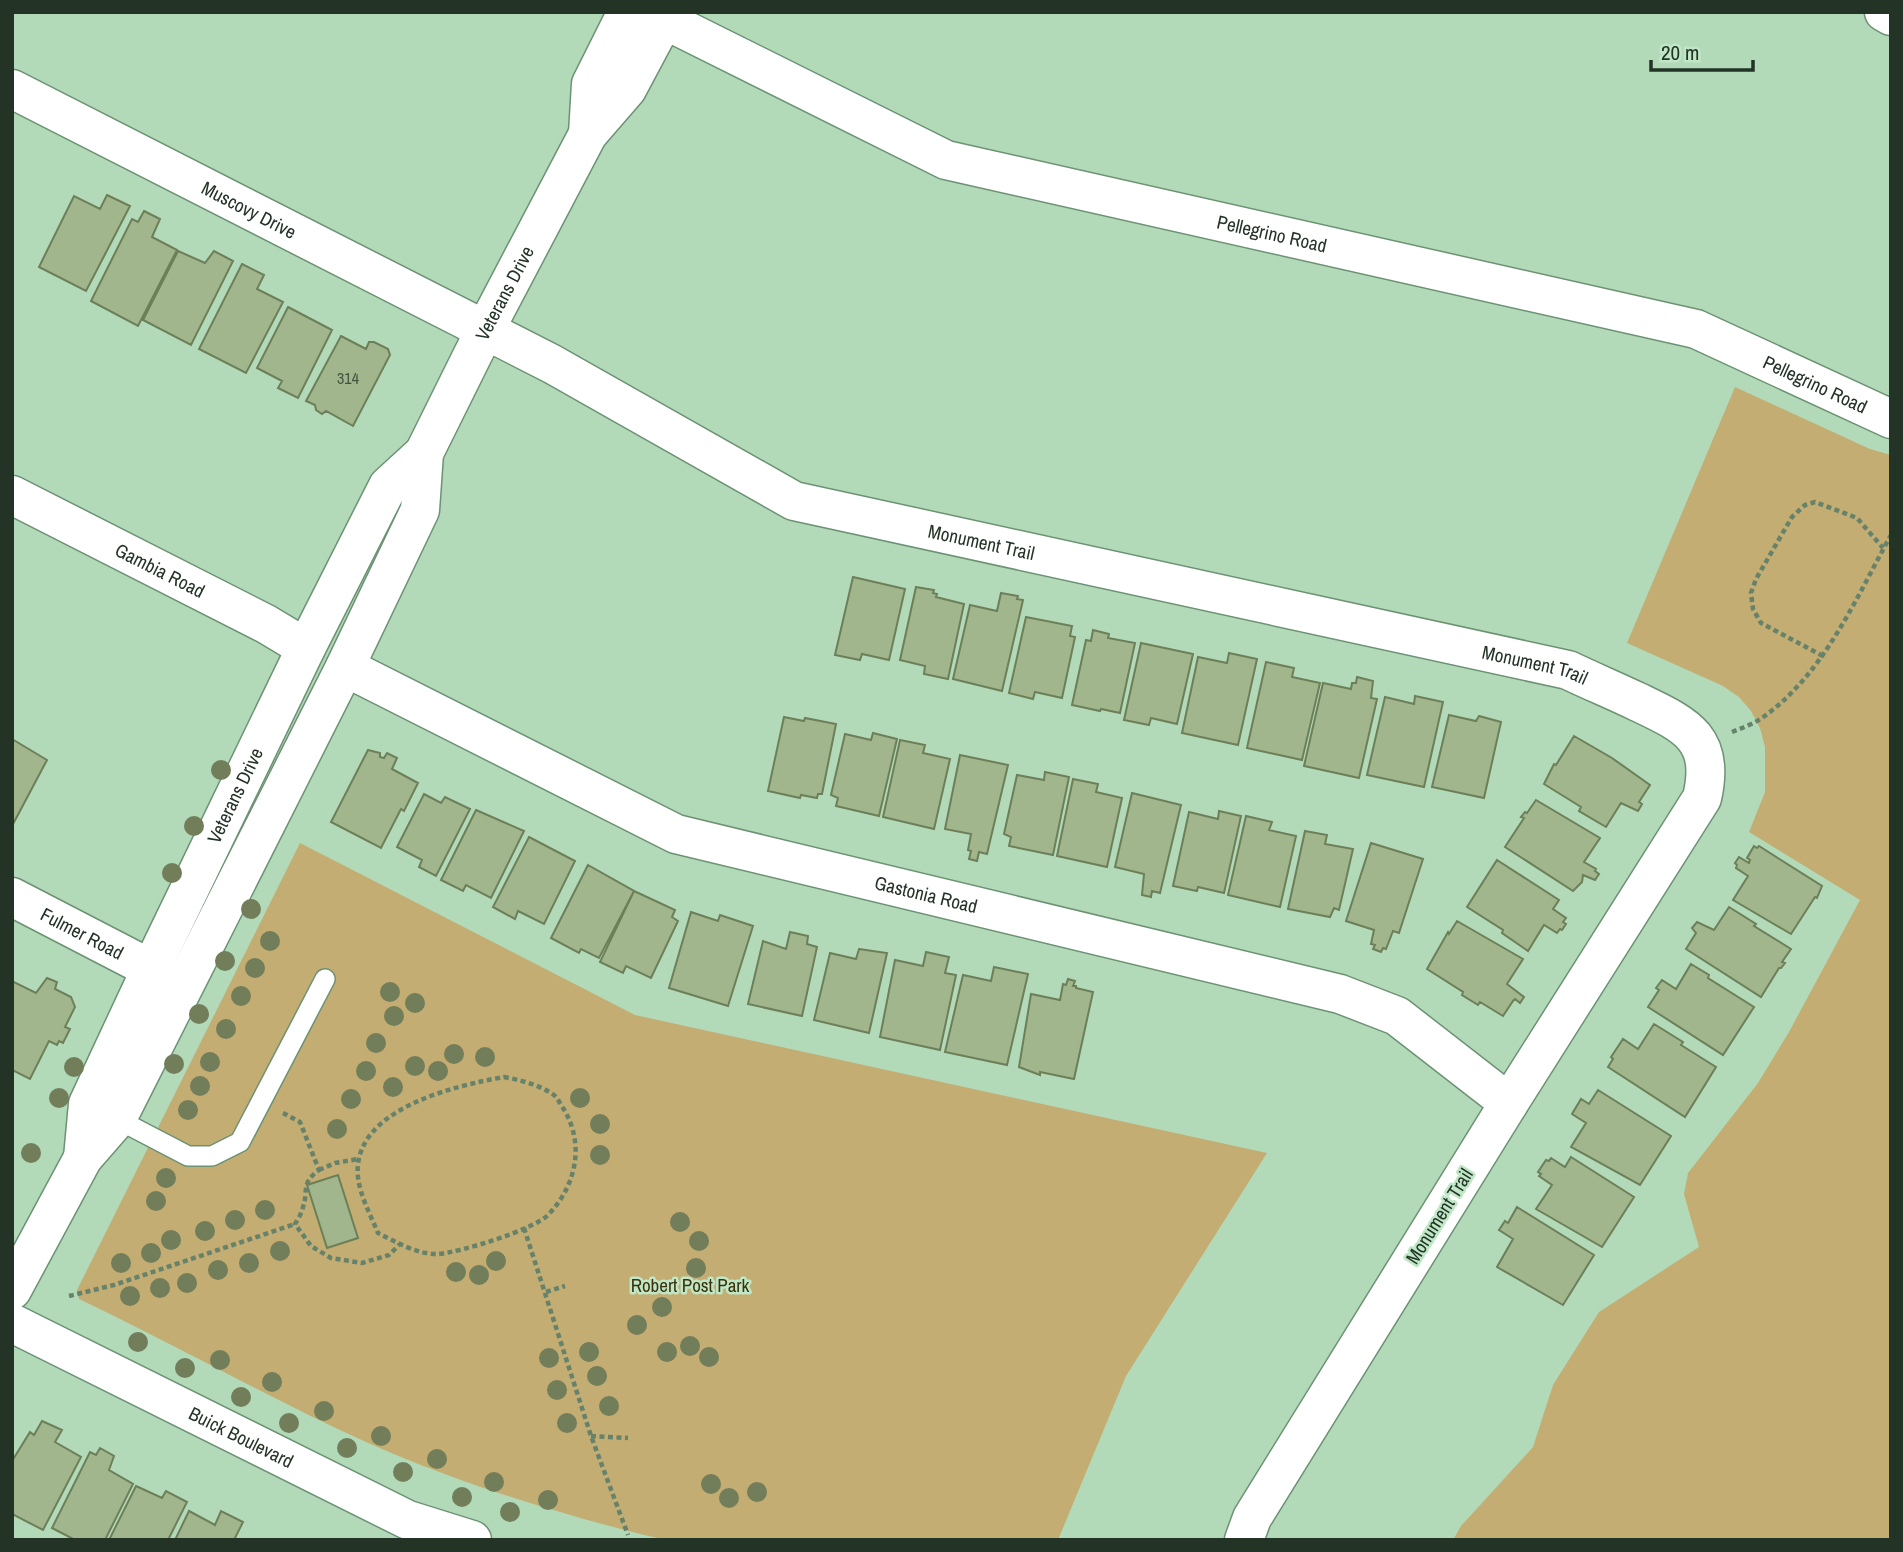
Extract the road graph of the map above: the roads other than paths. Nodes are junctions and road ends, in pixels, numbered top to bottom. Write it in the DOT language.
graph roads {
  1 [pos="626,12"];
  2 [pos="1884,12"];
  3 [pos="666,16"];
  4 [pos="1891,16"];
  5 [pos="12,89"];
  6 [pos="588,134"];
  7 [pos="485,330"];
  8 [pos="1891,419"];
  9 [pos="424,453"];
  10 [pos="12,495"];
  11 [pos="306,648"];
  12 [pos="345,667"];
  13 [pos="12,897"];
  14 [pos="151,969"];
  15 [pos="324,979"];
  16 [pos="1509,1103"];
  17 [pos="117,1119"];
  18 [pos="83,1157"];
  19 [pos="12,1290"];
  20 [pos="12,1323"];
  21 [pos="472,1540"];
  22 [pos="1244,1540"];
  1 -- 6 [label="street, Veterans Drive"];
  2 -- 4 [label="street"];
  3 -- 6 [label="street, Veterans Drive"];
  3 -- 8 [label="street, Pellegrino Road"];
  5 -- 7 [label="street, Muscovy Drive"];
  6 -- 7 [label="street, Veterans Drive"];
  7 -- 9 [label="street, Veterans Drive"];
  7 -- 16 [label="street, Monument Trail"];
  9 -- 11 [label="street, Veterans Drive"];
  9 -- 12 [label="street, Veterans Drive"];
  10 -- 11 [label="street, Gambia Road"];
  11 -- 14 [label="street, Veterans Drive"];
  12 -- 16 [label="street, Gastonia Road"];
  12 -- 17 [label="street, Veterans Drive"];
  13 -- 14 [label="street, Fulmer Road"];
  14 -- 18 [label="street, Veterans Drive"];
  15 -- 17 [label="lane"];
  16 -- 22 [label="street, Monument Trail"];
  17 -- 18 [label="street, Veterans Drive"];
  18 -- 19 [label="street, Veterans Drive"];
  20 -- 21 [label="street, Buick Boulevard"];
}
